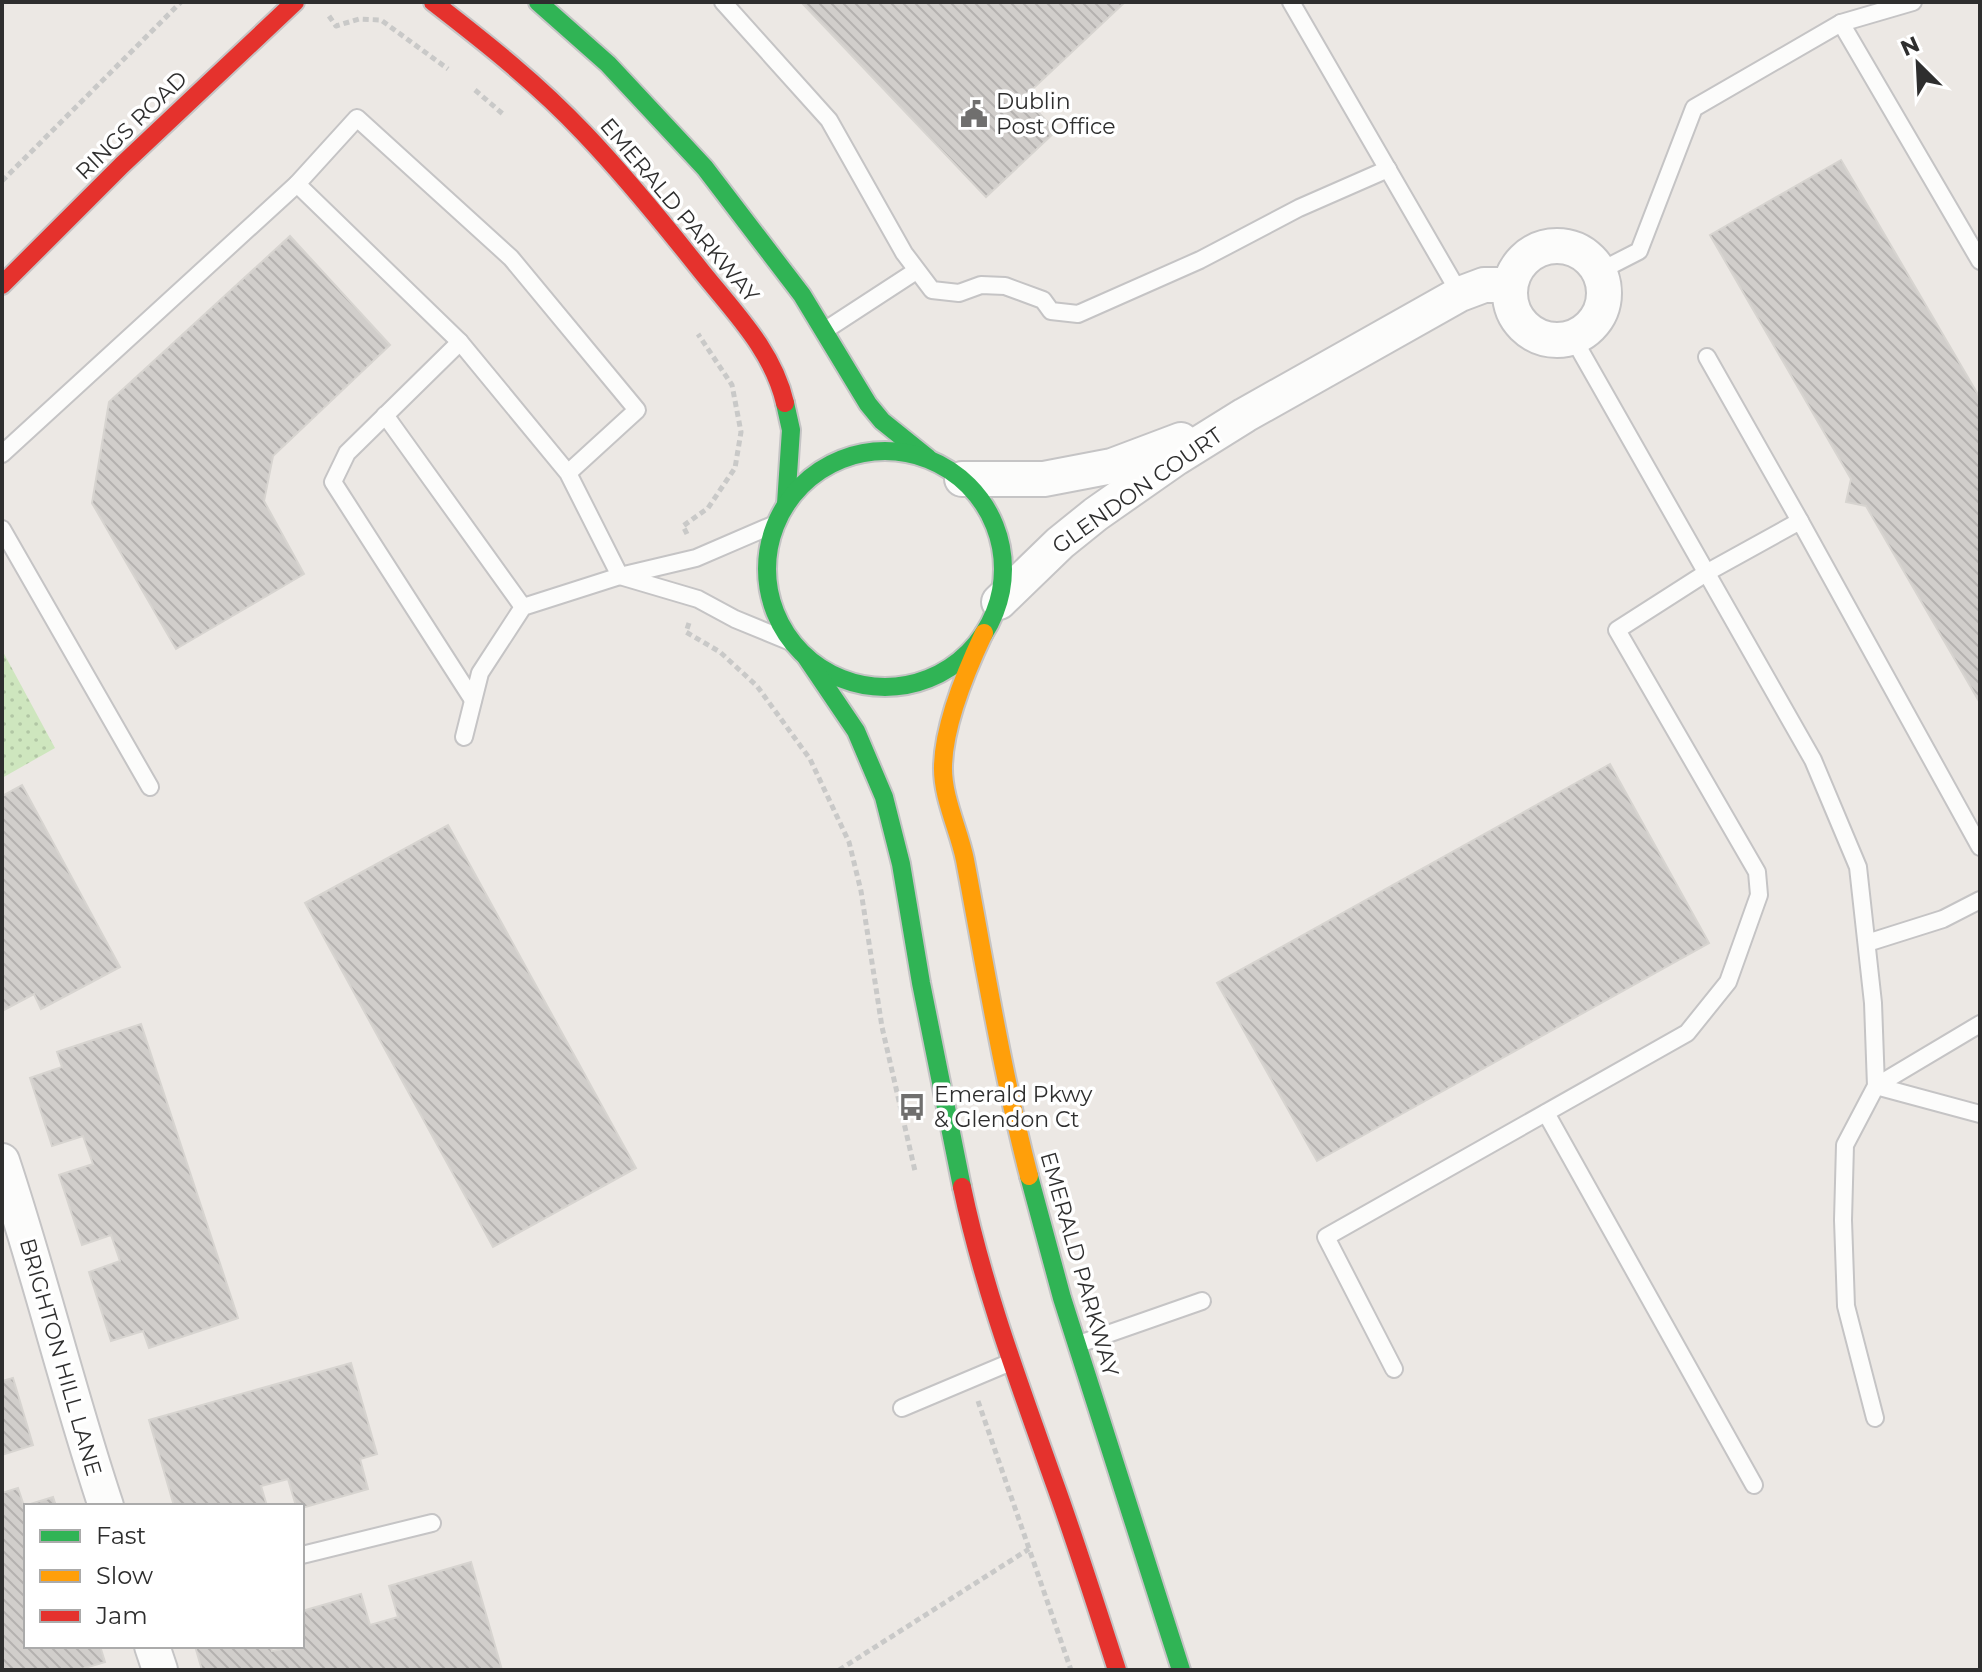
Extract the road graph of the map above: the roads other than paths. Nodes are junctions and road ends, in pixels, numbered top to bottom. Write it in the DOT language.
graph roads {
  1 [pos="295,2"];
  2 [pos="433,2"];
  3 [pos="538,2"];
  4 [pos="723,2"];
  5 [pos="1291,2"];
  6 [pos="1913,2"];
  7 [pos="1841,23"];
  8 [pos="1388,169"];
  9 [pos="297,184"];
  10 [pos="1980,261"];
  11 [pos="916,271"];
  12 [pos="1600,271"];
  13 [pos="2,285"];
  14 [pos="1510,285"];
  15 [pos="1460,294"];
  16 [pos="823,331"];
  17 [pos="1573,338"];
  18 [pos="460,342"];
  19 [pos="1707,357"];
  20 [pos="385,415"];
  21 [pos="1245,415"];
  22 [pos="2,454"];
  23 [pos="930,459"];
  24 [pos="568,473"];
  25 [pos="962,479"];
  26 [pos="786,504"];
  27 [pos="1800,521"];
  28 [pos="775,524"];
  29 [pos="2,529"];
  30 [pos="1706,573"];
  31 [pos="620,576"];
  32 [pos="999,602"];
  33 [pos="523,607"];
  34 [pos="984,633"];
  35 [pos="791,642"];
  36 [pos="806,657"];
  37 [pos="473,700"];
  38 [pos="464,737"];
  39 [pos="150,787"];
  40 [pos="1980,847"];
  41 [pos="1980,900"];
  42 [pos="1867,943"];
  43 [pos="1980,1024"];
  44 [pos="1876,1086"];
  45 [pos="1546,1113"];
  46 [pos="1980,1114"];
  47 [pos="2,1161"];
  48 [pos="1202,1301"];
  49 [pos="1076,1345"];
  50 [pos="1011,1362"];
  51 [pos="1394,1369"];
  52 [pos="902,1408"];
  53 [pos="1875,1418"];
  54 [pos="1754,1485"];
  55 [pos="105,1504"];
  56 [pos="432,1523"];
  57 [pos="304,1555"];
  58 [pos="153,1648"];
  59 [pos="160,1670"];
  60 [pos="1117,1670"];
  61 [pos="1181,1670"];
  1 -- 13 [label="main road, RINGS ROAD"];
  2 -- 26 [label="main road, EMERALD PARKWAY"];
  3 -- 16 [label="main road, EMERALD PARKWAY"];
  4 -- 11 [label="lane"];
  5 -- 8 [label="lane"];
  6 -- 7 [label="lane"];
  7 -- 10 [label="lane"];
  7 -- 12 [label="lane"];
  8 -- 11 [label="lane"];
  8 -- 15 [label="lane"];
  9 -- 18 [label="lane"];
  9 -- 22 [label="lane"];
  9 -- 24 [label="lane"];
  11 -- 16 [label="lane"];
  12 -- 14 [label="street"];
  12 -- 17 [label="street"];
  14 -- 15 [label="street, GLENDON COURT"];
  14 -- 17 [label="street"];
  15 -- 21 [label="street, GLENDON COURT"];
  16 -- 23 [label="main road, EMERALD PARKWAY"];
  17 -- 30 [label="lane"];
  18 -- 20 [label="lane"];
  18 -- 24 [label="lane"];
  19 -- 27 [label="lane"];
  20 -- 33 [label="lane"];
  20 -- 37 [label="lane"];
  21 -- 25 [label="street, GLENDON COURT"];
  21 -- 32 [label="street, GLENDON COURT"];
  23 -- 25 [label="main road"];
  23 -- 26 [label="main road"];
  24 -- 31 [label="lane"];
  25 -- 32 [label="main road"];
  26 -- 28 [label="main road"];
  27 -- 30 [label="lane"];
  27 -- 40 [label="lane"];
  28 -- 31 [label="lane"];
  28 -- 35 [label="main road"];
  29 -- 39 [label="lane"];
  30 -- 42 [label="lane"];
  30 -- 45 [label="lane"];
  31 -- 33 [label="lane"];
  31 -- 35 [label="lane"];
  32 -- 34 [label="main road"];
  33 -- 37 [label="lane"];
  34 -- 36 [label="main road"];
  34 -- 49 [label="main road, EMERALD PARKWAY"];
  35 -- 36 [label="main road"];
  36 -- 50 [label="main road"];
  37 -- 38 [label="lane"];
  41 -- 42 [label="lane"];
  42 -- 44 [label="lane"];
  43 -- 44 [label="lane"];
  44 -- 46 [label="lane"];
  44 -- 53 [label="lane"];
  45 -- 51 [label="lane"];
  45 -- 54 [label="lane"];
  47 -- 55 [label="street, BRIGHTON HILL LANE"];
  48 -- 49 [label="lane"];
  49 -- 61 [label="main road, EMERALD PARKWAY"];
  50 -- 52 [label="lane"];
  50 -- 60 [label="main road"];
  56 -- 57 [label="lane"];
  58 -- 59 [label="street"];
}
